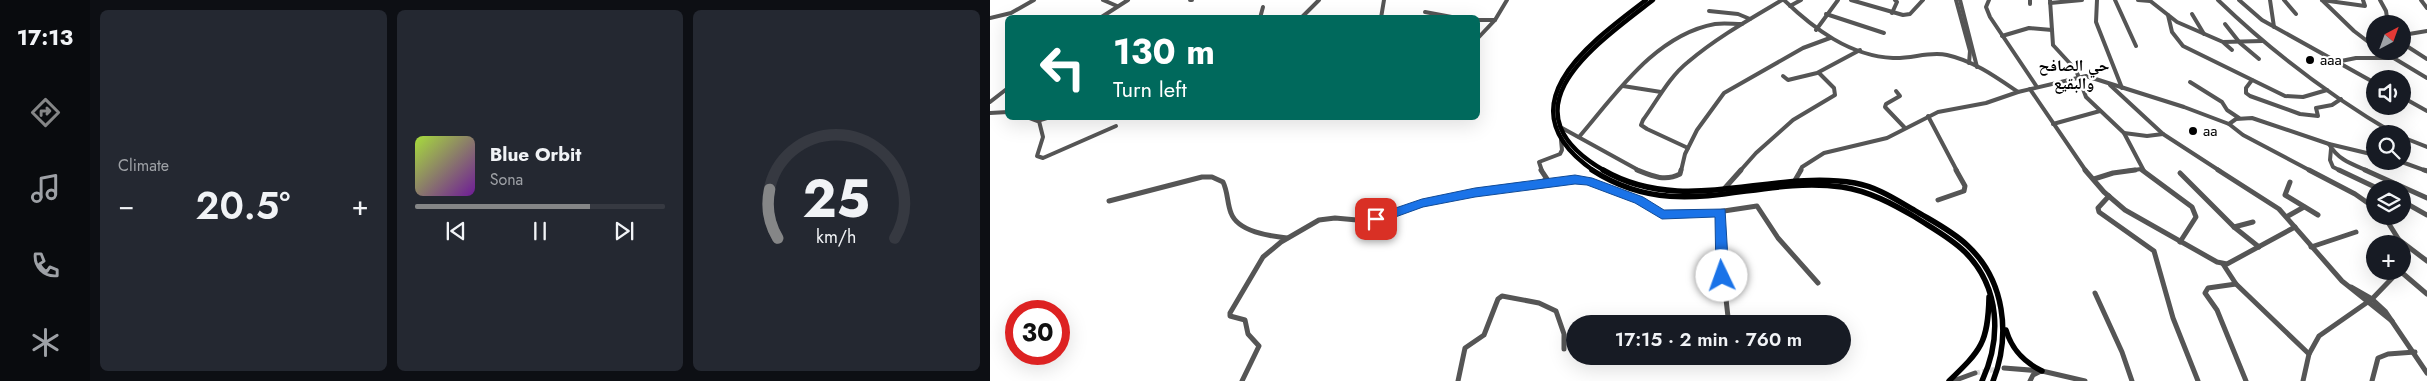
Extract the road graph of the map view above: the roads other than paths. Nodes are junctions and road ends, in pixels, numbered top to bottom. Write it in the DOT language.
graph roads {
  1 [pos="1034,0"];
  2 [pos="1104,0"];
  3 [pos="1128,0"];
  4 [pos="1319,0"];
  5 [pos="1384,0"];
  6 [pos="1506,0"];
  7 [pos="1646,0"];
  8 [pos="1653,0"];
  9 [pos="1783,0"];
  10 [pos="1801,0"];
  11 [pos="1838,0"];
  12 [pos="1851,0"];
  13 [pos="1895,0"];
  14 [pos="1923,0"];
  15 [pos="1956,0"];
  16 [pos="1960,0"];
  17 [pos="1989,0"];
  18 [pos="2082,0"];
  19 [pos="2097,0"];
  20 [pos="2115,0"];
  21 [pos="2138,0"];
  22 [pos="2149,0"];
  23 [pos="2218,0"];
  24 [pos="2239,0"];
  25 [pos="2270,0"];
  26 [pos="2284,0"];
  27 [pos="2362,0"];
  28 [pos="2380,0"];
  29 [pos="2421,0"];
  30 [pos="2050,2"];
  31 [pos="1117,6"];
  32 [pos="1790,6"];
  33 [pos="1263,7"];
  34 [pos="2427,8"];
  35 [pos="1709,11"];
  36 [pos="1425,12"];
  37 [pos="1826,14"];
  38 [pos="1892,14"];
  39 [pos="2192,14"];
  40 [pos="2296,14"];
  41 [pos="1104,15"];
  42 [pos="1261,15"];
  43 [pos="1303,15"];
  44 [pos="1382,15"];
  45 [pos="1441,15"];
  46 [pos="2387,15"];
  47 [pos="2168,16"];
  48 [pos="990,18"];
  49 [pos="1750,19"];
  50 [pos="1480,20"];
  51 [pos="1495,20"];
  52 [pos="1742,24"];
  53 [pos="2225,24"];
  54 [pos="2274,27"];
  55 [pos="1816,30"];
  56 [pos="2052,30"];
  57 [pos="2427,31"];
  58 [pos="1884,33"];
  59 [pos="2204,34"];
  60 [pos="2411,34"];
  61 [pos="1480,36"];
  62 [pos="2002,36"];
  63 [pos="1830,38"];
  64 [pos="2366,40"];
  65 [pos="2262,41"];
  66 [pos="2223,42"];
  67 [pos="2240,43"];
  68 [pos="2136,46"];
  69 [pos="2411,49"];
  70 [pos="1860,50"];
  71 [pos="2232,50"];
  72 [pos="2366,58"];
  73 [pos="2259,59"];
  74 [pos="2427,59"];
  75 [pos="2397,60"];
  76 [pos="2338,61"];
  77 [pos="1969,63"];
  78 [pos="1977,67"];
  79 [pos="1819,73"];
  80 [pos="1783,76"];
  81 [pos="2078,76"];
  82 [pos="2366,78"];
  83 [pos="2427,78"];
  84 [pos="2252,80"];
  85 [pos="2190,82"];
  86 [pos="2108,83"];
  87 [pos="1623,86"];
  88 [pos="2037,87"];
  89 [pos="2030,89"];
  90 [pos="1005,90"];
  91 [pos="2126,90"];
  92 [pos="2327,90"];
  93 [pos="1896,91"];
  94 [pos="1662,92"];
  95 [pos="2018,92"];
  96 [pos="2340,99"];
  97 [pos="2126,100"];
  98 [pos="990,102"];
  99 [pos="2411,103"];
  100 [pos="2100,111"];
  101 [pos="2427,111"];
  102 [pos="1005,112"];
  103 [pos="990,113"];
  104 [pos="1928,116"];
  105 [pos="2239,118"];
  106 [pos="1036,120"];
  107 [pos="1039,121"];
  108 [pos="2053,124"];
  109 [pos="2229,124"];
  110 [pos="2381,125"];
  111 [pos="1116,126"];
  112 [pos="1561,128"];
  113 [pos="1906,128"];
  114 [pos="2124,133"];
  115 [pos="2163,134"];
  116 [pos="1579,137"];
  117 [pos="1561,140"];
  118 [pos="2411,141"];
  119 [pos="2330,146"];
  120 [pos="2427,147"];
  121 [pos="1688,148"];
  122 [pos="2366,153"];
  123 [pos="2411,165"];
  124 [pos="2142,169"];
  125 [pos="2427,171"];
  126 [pos="2180,173"];
  127 [pos="2094,179"];
  128 [pos="1794,182"];
  129 [pos="2290,182"];
  130 [pos="2366,183"];
  131 [pos="1534,185"];
  132 [pos="1724,189"];
  133 [pos="1644,193"];
  134 [pos="2108,196"];
  135 [pos="2427,198"];
  136 [pos="1639,200"];
  137 [pos="1938,200"];
  138 [pos="1108,201"];
  139 [pos="2366,202"];
  140 [pos="2411,206"];
  141 [pos="2304,207"];
  142 [pos="1912,208"];
  143 [pos="1721,212"];
  144 [pos="1906,212"];
  145 [pos="2318,215"];
  146 [pos="2427,215"];
  147 [pos="2288,216"];
  148 [pos="2253,222"];
  149 [pos="2234,227"];
  150 [pos="2295,227"];
  151 [pos="2356,232"];
  152 [pos="1288,238"];
  153 [pos="2180,242"];
  154 [pos="2259,247"];
  155 [pos="2311,247"];
  156 [pos="2411,250"];
  157 [pos="2427,262"];
  158 [pos="2223,264"];
  159 [pos="2391,280"];
  160 [pos="2411,280"];
  161 [pos="2342,281"];
  162 [pos="1818,283"];
  163 [pos="2236,284"];
  164 [pos="1988,292"];
  165 [pos="2095,293"];
  166 [pos="2427,294"];
  167 [pos="2372,299"];
  168 [pos="2366,302"];
  169 [pos="1728,315"];
  170 [pos="2003,319"];
  171 [pos="2392,321"];
  172 [pos="1564,349"];
  173 [pos="2415,352"];
  174 [pos="2309,354"];
  175 [pos="2027,367"];
  176 [pos="2004,368"];
  177 [pos="2042,371"];
  178 [pos="1975,373"];
  179 [pos="2427,373"];
  180 [pos="2065,378"];
  181 [pos="2030,380"];
  182 [pos="1242,381"];
  183 [pos="1458,381"];
  184 [pos="1949,381"];
  185 [pos="1953,381"];
  186 [pos="1982,381"];
  187 [pos="1993,381"];
  188 [pos="2085,381"];
  189 [pos="2132,381"];
  190 [pos="2198,381"];
  191 [pos="2246,381"];
  192 [pos="2303,381"];
  193 [pos="2372,381"];
  1 -- 48 [label="street"];
  2 -- 31 [label="street"];
  3 -- 31 [label="street"];
  4 -- 43 [label="street"];
  5 -- 44 [label="street"];
  6 -- 51 [label="street"];
  7 -- 117 [label="main road"];
  8 -- 112 [label="main road"];
  9 -- 32 [label="street"];
  9 -- 49 [label="street"];
  10 -- 32 [label="street"];
  11 -- 37 [label="street"];
  12 -- 38 [label="street"];
  13 -- 38 [label="street"];
  14 -- 38 [label="street"];
  15 -- 77 [label="street"];
  16 -- 78 [label="street"];
  17 -- 62 [label="street"];
  18 -- 30 [label="street"];
  19 -- 91 [label="street"];
  20 -- 68 [label="street"];
  21 -- 22 [label="street"];
  22 -- 47 [label="street"];
  23 -- 65 [label="street"];
  24 -- 54 [label="street"];
  25 -- 54 [label="street"];
  26 -- 40 [label="street"];
  27 -- 64 [label="street"];
  28 -- 46 [label="street"];
  29 -- 34 [label="street"];
  30 -- 56 [label="street"];
  31 -- 41 [label="street"];
  32 -- 55 [label="street"];
  33 -- 42 [label="street"];
  35 -- 49 [label="street"];
  36 -- 45 [label="street"];
  37 -- 55 [label="street"];
  37 -- 58 [label="street"];
  39 -- 59 [label="street"];
  47 -- 59 [label="street"];
  47 -- 84 [label="street"];
  49 -- 52 [label="street"];
  50 -- 51 [label="street"];
  51 -- 61 [label="street"];
  52 -- 87 [label="street"];
  52 -- 94 [label="street"];
  53 -- 67 [label="street"];
  54 -- 76 [label="street"];
  55 -- 63 [label="street"];
  56 -- 62 [label="street"];
  56 -- 81 [label="street"];
  57 -- 60 [label="street"];
  59 -- 66 [label="street"];
  62 -- 88 [label="street"];
  63 -- 70 [label="street"];
  63 -- 121 [label="street"];
  65 -- 67 [label="street"];
  65 -- 92 [label="street"];
  66 -- 67 [label="street"];
  66 -- 71 [label="street"];
  67 -- 73 [label="street"];
  69 -- 74 [label="street"];
  70 -- 77 [label="street"];
  70 -- 79 [label="street"];
  72 -- 76 [label="street"];
  75 -- 83 [label="street"];
  76 -- 82 [label="street"];
  77 -- 78 [label="street"];
  78 -- 95 [label="street"];
  79 -- 80 [label="street"];
  79 -- 132 [label="street"];
  81 -- 86 [label="street"];
  81 -- 88 [label="street"];
  81 -- 100 [label="street"];
  84 -- 92 [label="street"];
  84 -- 96 [label="street"];
  85 -- 105 [label="street"];
  86 -- 91 [label="street"];
  86 -- 97 [label="street"];
  87 -- 94 [label="street"];
  87 -- 116 [label="street"];
  88 -- 89 [label="street"];
  89 -- 95 [label="street"];
  89 -- 108 [label="street"];
  90 -- 98 [label="street"];
  91 -- 97 [label="street"];
  91 -- 109 [label="street"];
  92 -- 96 [label="street"];
  93 -- 113 [label="street"];
  94 -- 121 [label="street"];
  95 -- 104 [label="street"];
  96 -- 110 [label="street"];
  97 -- 115 [label="street"];
  99 -- 101 [label="street"];
  100 -- 108 [label="street"];
  100 -- 114 [label="street"];
  102 -- 103 [label="street"];
  104 -- 113 [label="street"];
  104 -- 137 [label="street"];
  105 -- 109 [label="street"];
  105 -- 119 [label="street"];
  106 -- 107 [label="street"];
  107 -- 111 [label="street"];
  108 -- 127 [label="street"];
  109 -- 139 [label="street"];
  112 -- 116 [label="street"];
  112 -- 132 [label="main road"];
  113 -- 128 [label="street"];
  114 -- 115 [label="street"];
  114 -- 124 [label="street"];
  115 -- 147 [label="street"];
  116 -- 121 [label="street"];
  117 -- 131 [label="street"];
  117 -- 133 [label="main road"];
  118 -- 120 [label="street"];
  119 -- 122 [label="street"];
  119 -- 130 [label="street"];
  119 -- 135 [label="street"];
  123 -- 125 [label="street"];
  124 -- 127 [label="street"];
  124 -- 153 [label="street"];
  126 -- 149 [label="street"];
  127 -- 134 [label="street"];
  128 -- 132 [label="main road"];
  128 -- 142 [label="main road"];
  129 -- 141 [label="street"];
  131 -- 136 [label="street"];
  131 -- 152 [label="street"];
  133 -- 136 [label="street"];
  133 -- 144 [label="main road"];
  134 -- 153 [label="street"];
  134 -- 190 [label="street"];
  136 -- 143 [label="street"];
  138 -- 152 [label="street"];
  140 -- 146 [label="street"];
  141 -- 145 [label="street"];
  141 -- 147 [label="street"];
  142 -- 144 [label="main road"];
  142 -- 170 [label="main road"];
  143 -- 162 [label="street"];
  143 -- 169 [label="street"];
  144 -- 164 [label="main road"];
  147 -- 150 [label="street"];
  148 -- 149 [label="street"];
  149 -- 154 [label="street"];
  150 -- 154 [label="street"];
  150 -- 155 [label="street"];
  151 -- 155 [label="street"];
  152 -- 182 [label="street"];
  153 -- 158 [label="street"];
  154 -- 158 [label="street"];
  155 -- 161 [label="street"];
  156 -- 157 [label="street"];
  158 -- 163 [label="street"];
  159 -- 167 [label="street"];
  160 -- 166 [label="street"];
  161 -- 167 [label="street"];
  161 -- 168 [label="street"];
  163 -- 174 [label="street"];
  163 -- 191 [label="street"];
  164 -- 184 [label="main road"];
  164 -- 186 [label="main road"];
  165 -- 189 [label="street"];
  167 -- 168 [label="street"];
  167 -- 171 [label="street"];
  168 -- 171 [label="street"];
  168 -- 174 [label="street"];
  170 -- 175 [label="main road"];
  170 -- 187 [label="main road"];
  171 -- 173 [label="street"];
  172 -- 183 [label="street"];
  173 -- 179 [label="street"];
  173 -- 193 [label="street"];
  174 -- 192 [label="street"];
  175 -- 176 [label="street"];
  175 -- 177 [label="main road"];
  175 -- 181 [label="street"];
  177 -- 180 [label="street"];
  177 -- 181 [label="street"];
  178 -- 185 [label="street"];
  180 -- 188 [label="street"];
}
